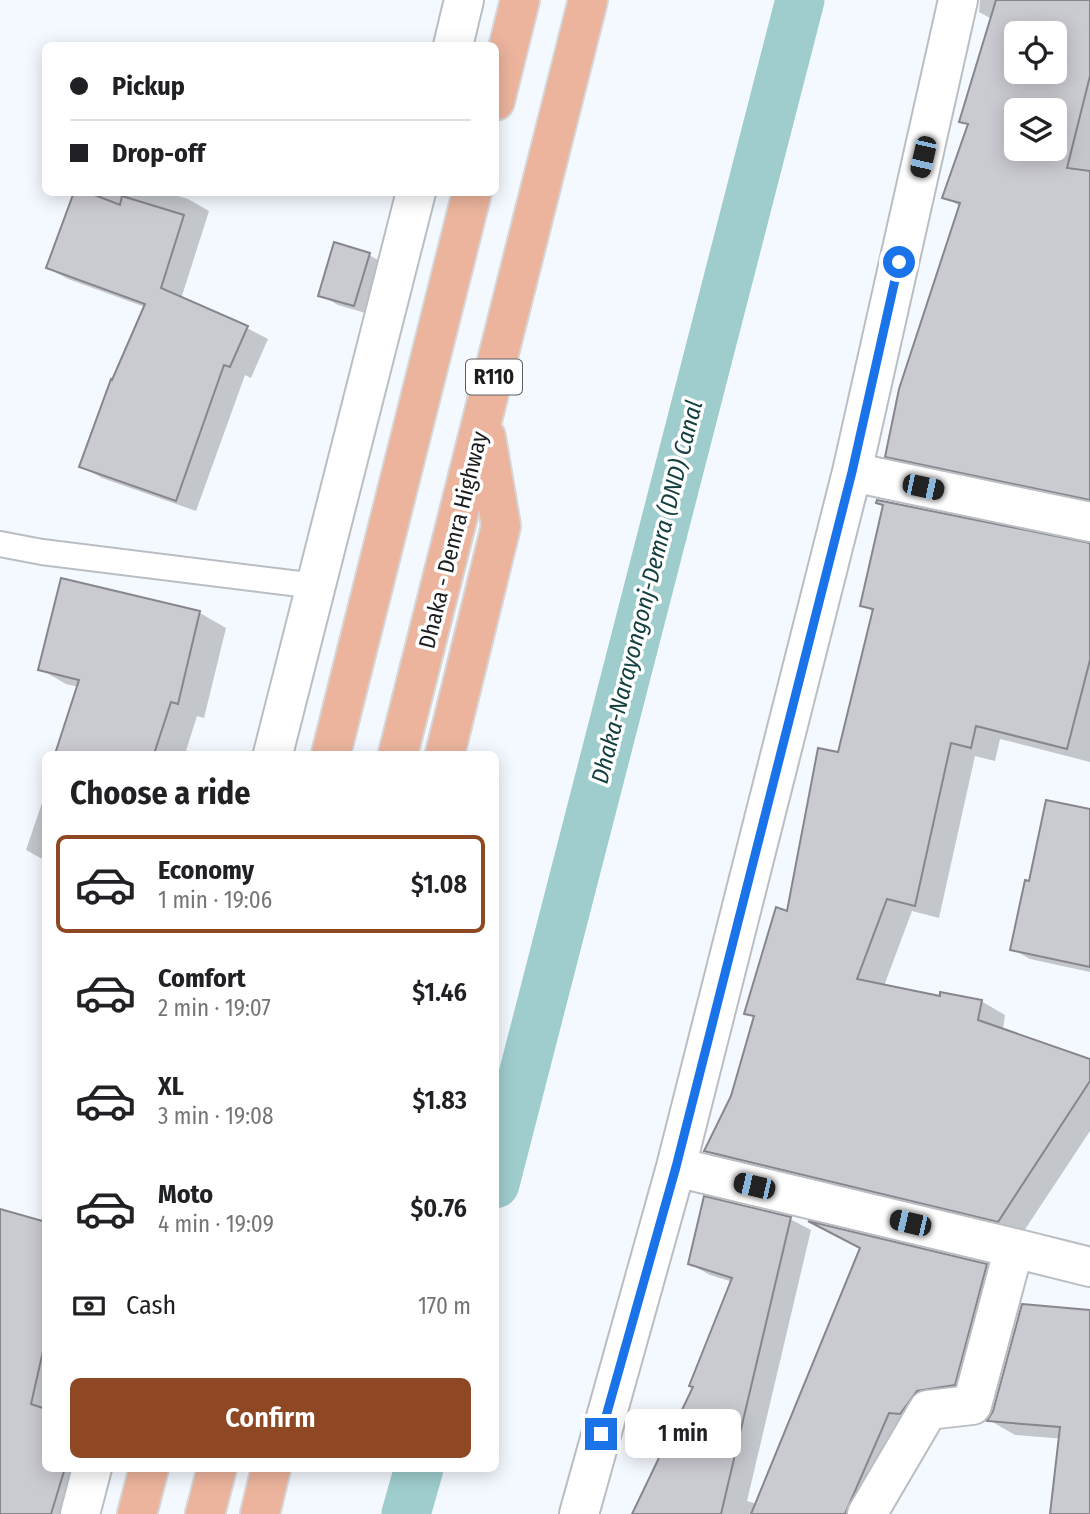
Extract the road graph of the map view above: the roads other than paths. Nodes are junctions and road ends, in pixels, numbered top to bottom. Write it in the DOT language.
graph roads {
  1 [pos="464,0"];
  2 [pos="520,0"];
  3 [pos="588,0"];
  4 [pos="958,0"];
  5 [pos="454,42"];
  6 [pos="499,85"];
  7 [pos="415,196"];
  8 [pos="471,196"];
  9 [pos="483,421"];
  10 [pos="852,472"];
  11 [pos="1090,522"];
  12 [pos="0,544"];
  13 [pos="316,586"];
  14 [pos="274,751"];
  15 [pos="332,751"];
  16 [pos="399,751"];
  17 [pos="446,751"];
  18 [pos="676,1167"];
  19 [pos="1014,1248"];
  20 [pos="1090,1267"];
  21 [pos="91,1472"];
  22 [pos="148,1472"];
  23 [pos="216,1472"];
  24 [pos="270,1472"];
  25 [pos="80,1514"];
  26 [pos="138,1514"];
  27 [pos="205,1514"];
  28 [pos="260,1514"];
  29 [pos="579,1514"];
  30 [pos="867,1514"];
  1 -- 5 [label="street"];
  2 -- 6 [label="main road"];
  3 -- 9 [label="main road, Dhaka - Demra Highway / R110"];
  4 -- 10 [label="street"];
  7 -- 13 [label="street"];
  8 -- 15 [label="main road, R110"];
  9 -- 16 [label="main road, Dhaka - Demra Highway / R110"];
  9 -- 17 [label="main road"];
  10 -- 11 [label="street"];
  10 -- 18 [label="street"];
  12 -- 13 [label="lane"];
  13 -- 14 [label="street"];
  18 -- 19 [label="street"];
  18 -- 29 [label="street"];
  19 -- 20 [label="street"];
  19 -- 30 [label="street"];
  21 -- 25 [label="street"];
  22 -- 26 [label="main road"];
  23 -- 27 [label="main road"];
  24 -- 28 [label="main road"];
}
